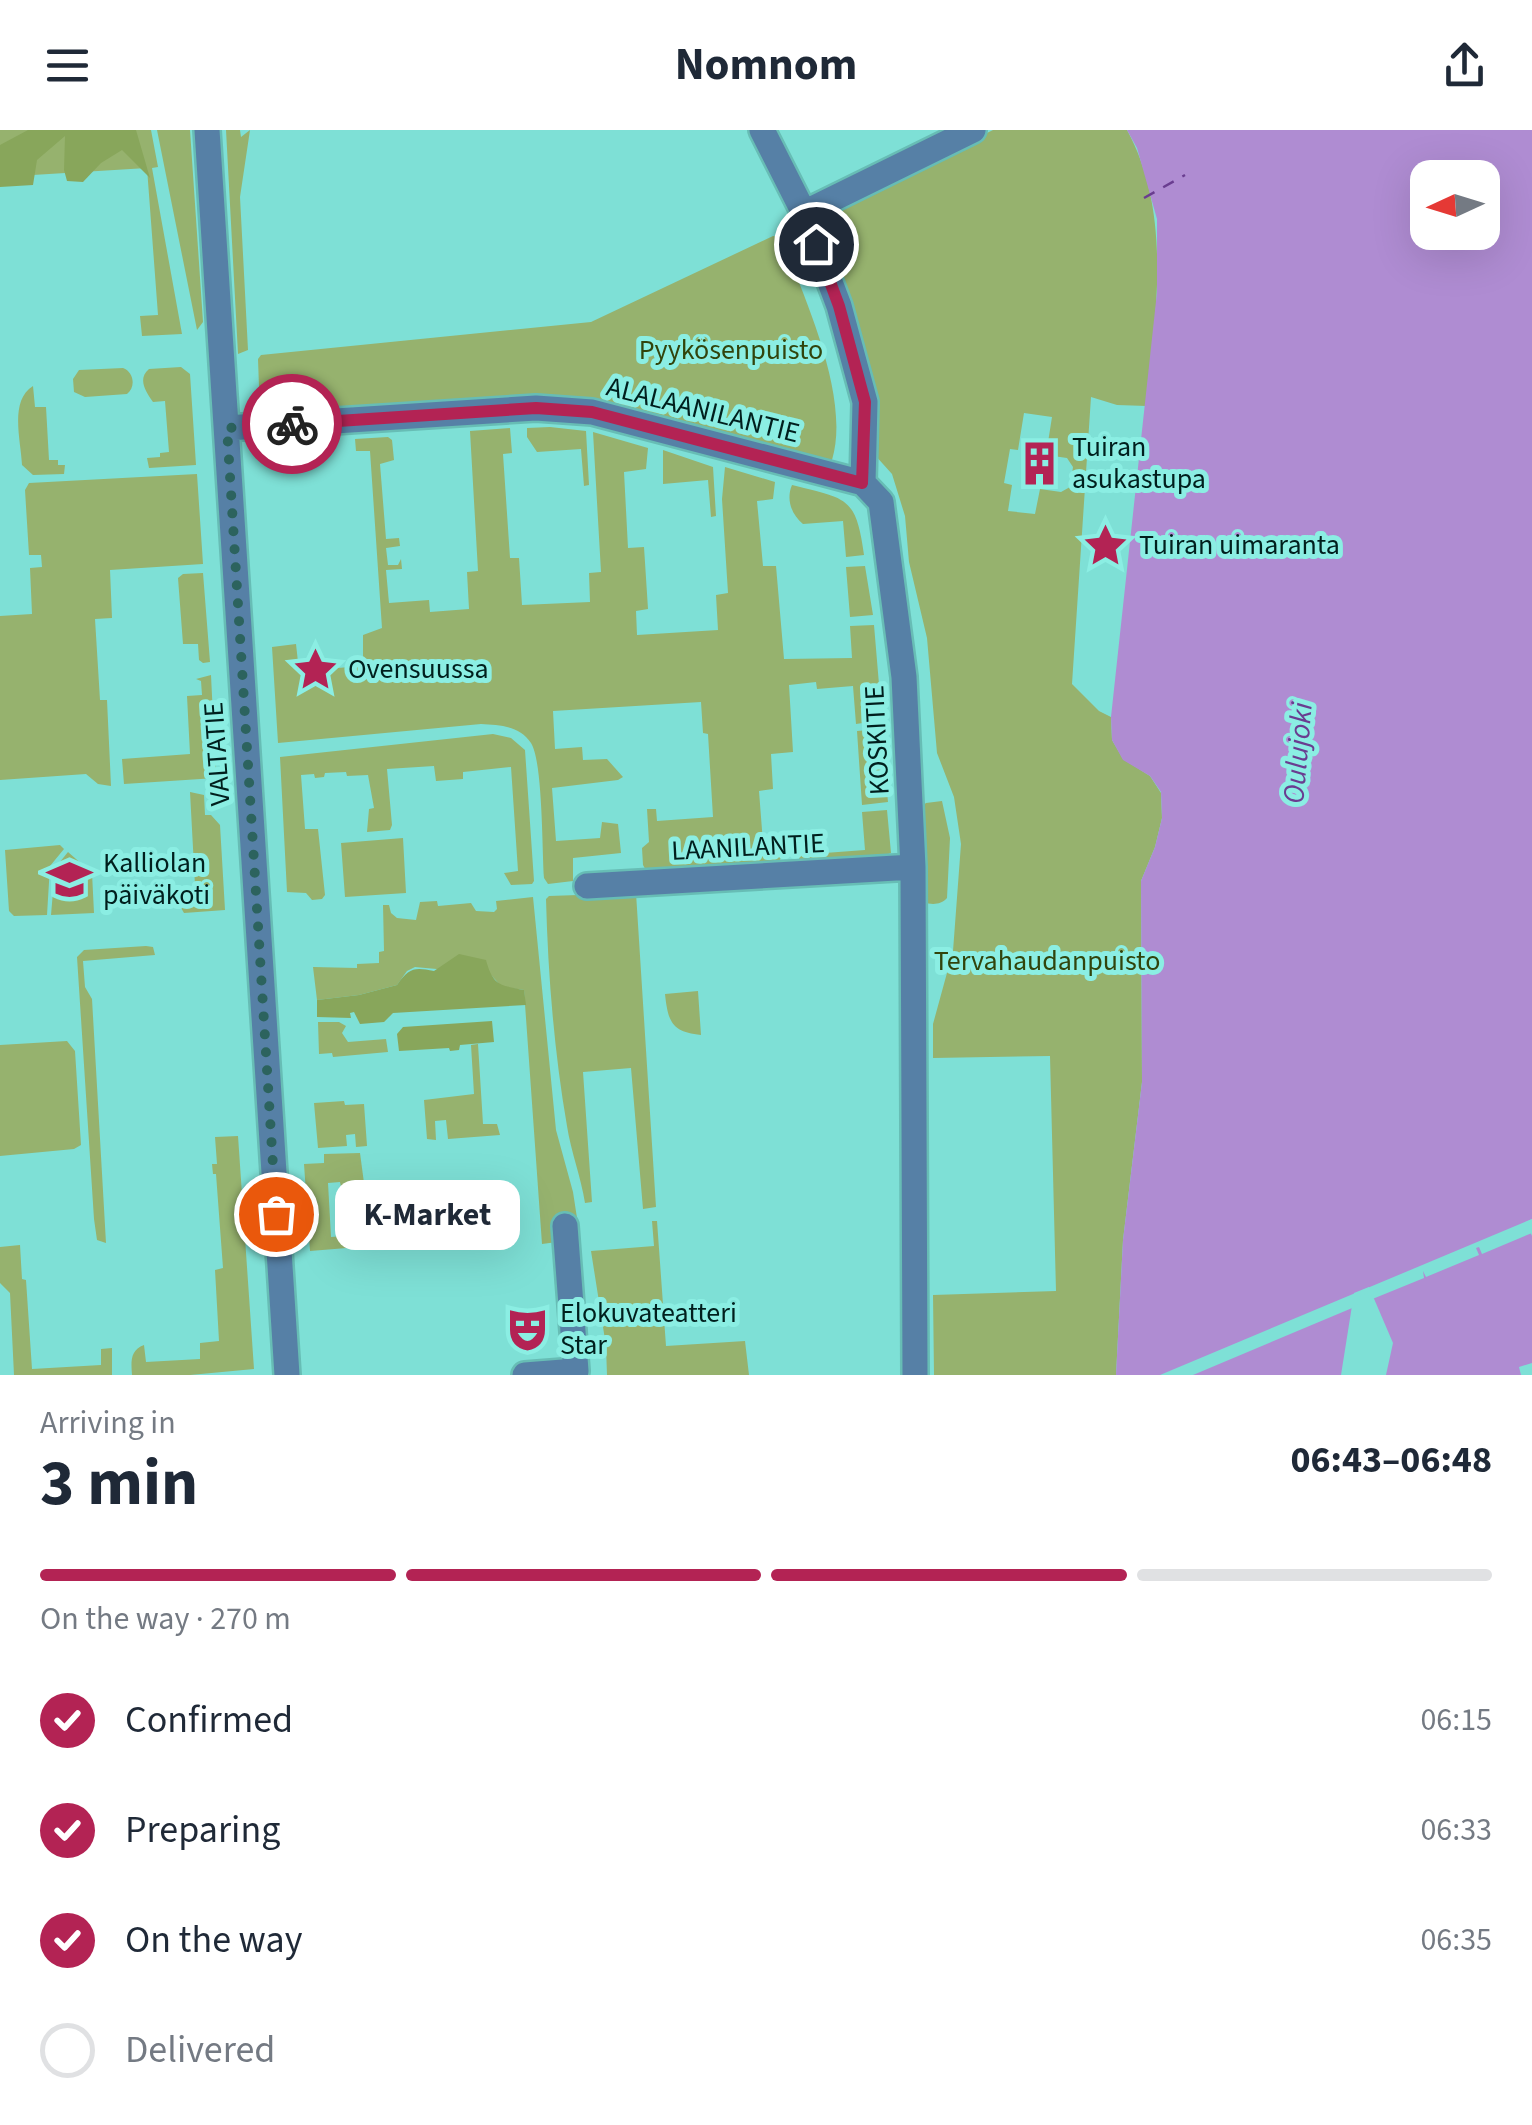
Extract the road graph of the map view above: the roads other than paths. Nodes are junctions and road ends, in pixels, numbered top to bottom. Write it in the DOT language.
graph roads {
  1 [pos="206,130"];
  2 [pos="762,130"];
  3 [pos="973,130"];
  4 [pos="804,213"];
  5 [pos="227,428"];
  6 [pos="862,483"];
  7 [pos="913,867"];
  8 [pos="586,886"];
  9 [pos="564,1226"];
  10 [pos="287,1375"];
  11 [pos="525,1375"];
  12 [pos="914,1375"];
  1 -- 5 [label="street, VALTATIE"];
  2 -- 4 [label="street"];
  3 -- 4 [label="street"];
  4 -- 6 [label="street"];
  5 -- 6 [label="street, ALALAANILANTIE"];
  5 -- 10 [label="street, VALTATIE"];
  6 -- 7 [label="street, KOSKITIE"];
  7 -- 8 [label="street, LAANILANTIE"];
  7 -- 12 [label="street, KOSKITIE"];
  9 -- 11 [label="street"];
}
